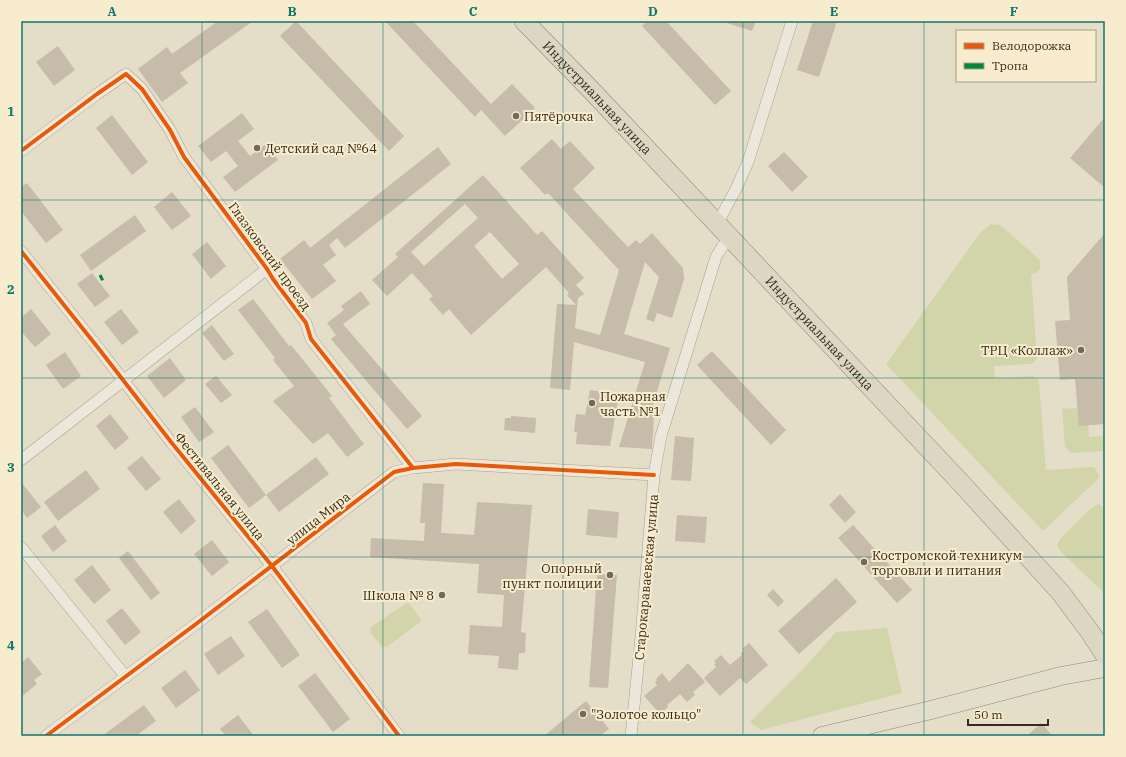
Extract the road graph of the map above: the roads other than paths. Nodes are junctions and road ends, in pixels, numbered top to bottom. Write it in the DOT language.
graph roads {
  1 [pos="524,21"];
  2 [pos="792,21"];
  3 [pos="21,151"];
  4 [pos="716,224"];
  5 [pos="730,238"];
  6 [pos="21,251"];
  7 [pos="268,269"];
  8 [pos="125,381"];
  9 [pos="21,460"];
  10 [pos="413,468"];
  11 [pos="654,475"];
  12 [pos="21,547"];
  13 [pos="272,566"];
  14 [pos="1105,655"];
  15 [pos="1105,668"];
  16 [pos="126,677"];
  17 [pos="52,734"];
  18 [pos="399,736"];
  19 [pos="631,736"];
  20 [pos="822,736"];
  1 -- 4 [label="highway, Индустриальная улица"];
  2 -- 4 [label="street"];
  3 -- 7 [label="street, Глазковский проезд"];
  4 -- 5 [label="highway, Индустриальная улица"];
  5 -- 11 [label="street, Старокараваевская улица"];
  5 -- 14 [label="highway, Индустриальная улица"];
  6 -- 8 [label="street, Фестивальная улица"];
  7 -- 8 [label="street"];
  7 -- 10 [label="street, Глазковский проезд"];
  8 -- 9 [label="street"];
  8 -- 13 [label="street, Фестивальная улица"];
  10 -- 11 [label="street, улица Мира"];
  10 -- 13 [label="street, улица Мира"];
  11 -- 19 [label="street, Старокараваевская улица"];
  12 -- 16 [label="street"];
  13 -- 16 [label="street, улица Мира"];
  13 -- 18 [label="street, Фестивальная улица"];
  15 -- 20 [label="main road"];
  16 -- 17 [label="street, улица Мира"];
}
